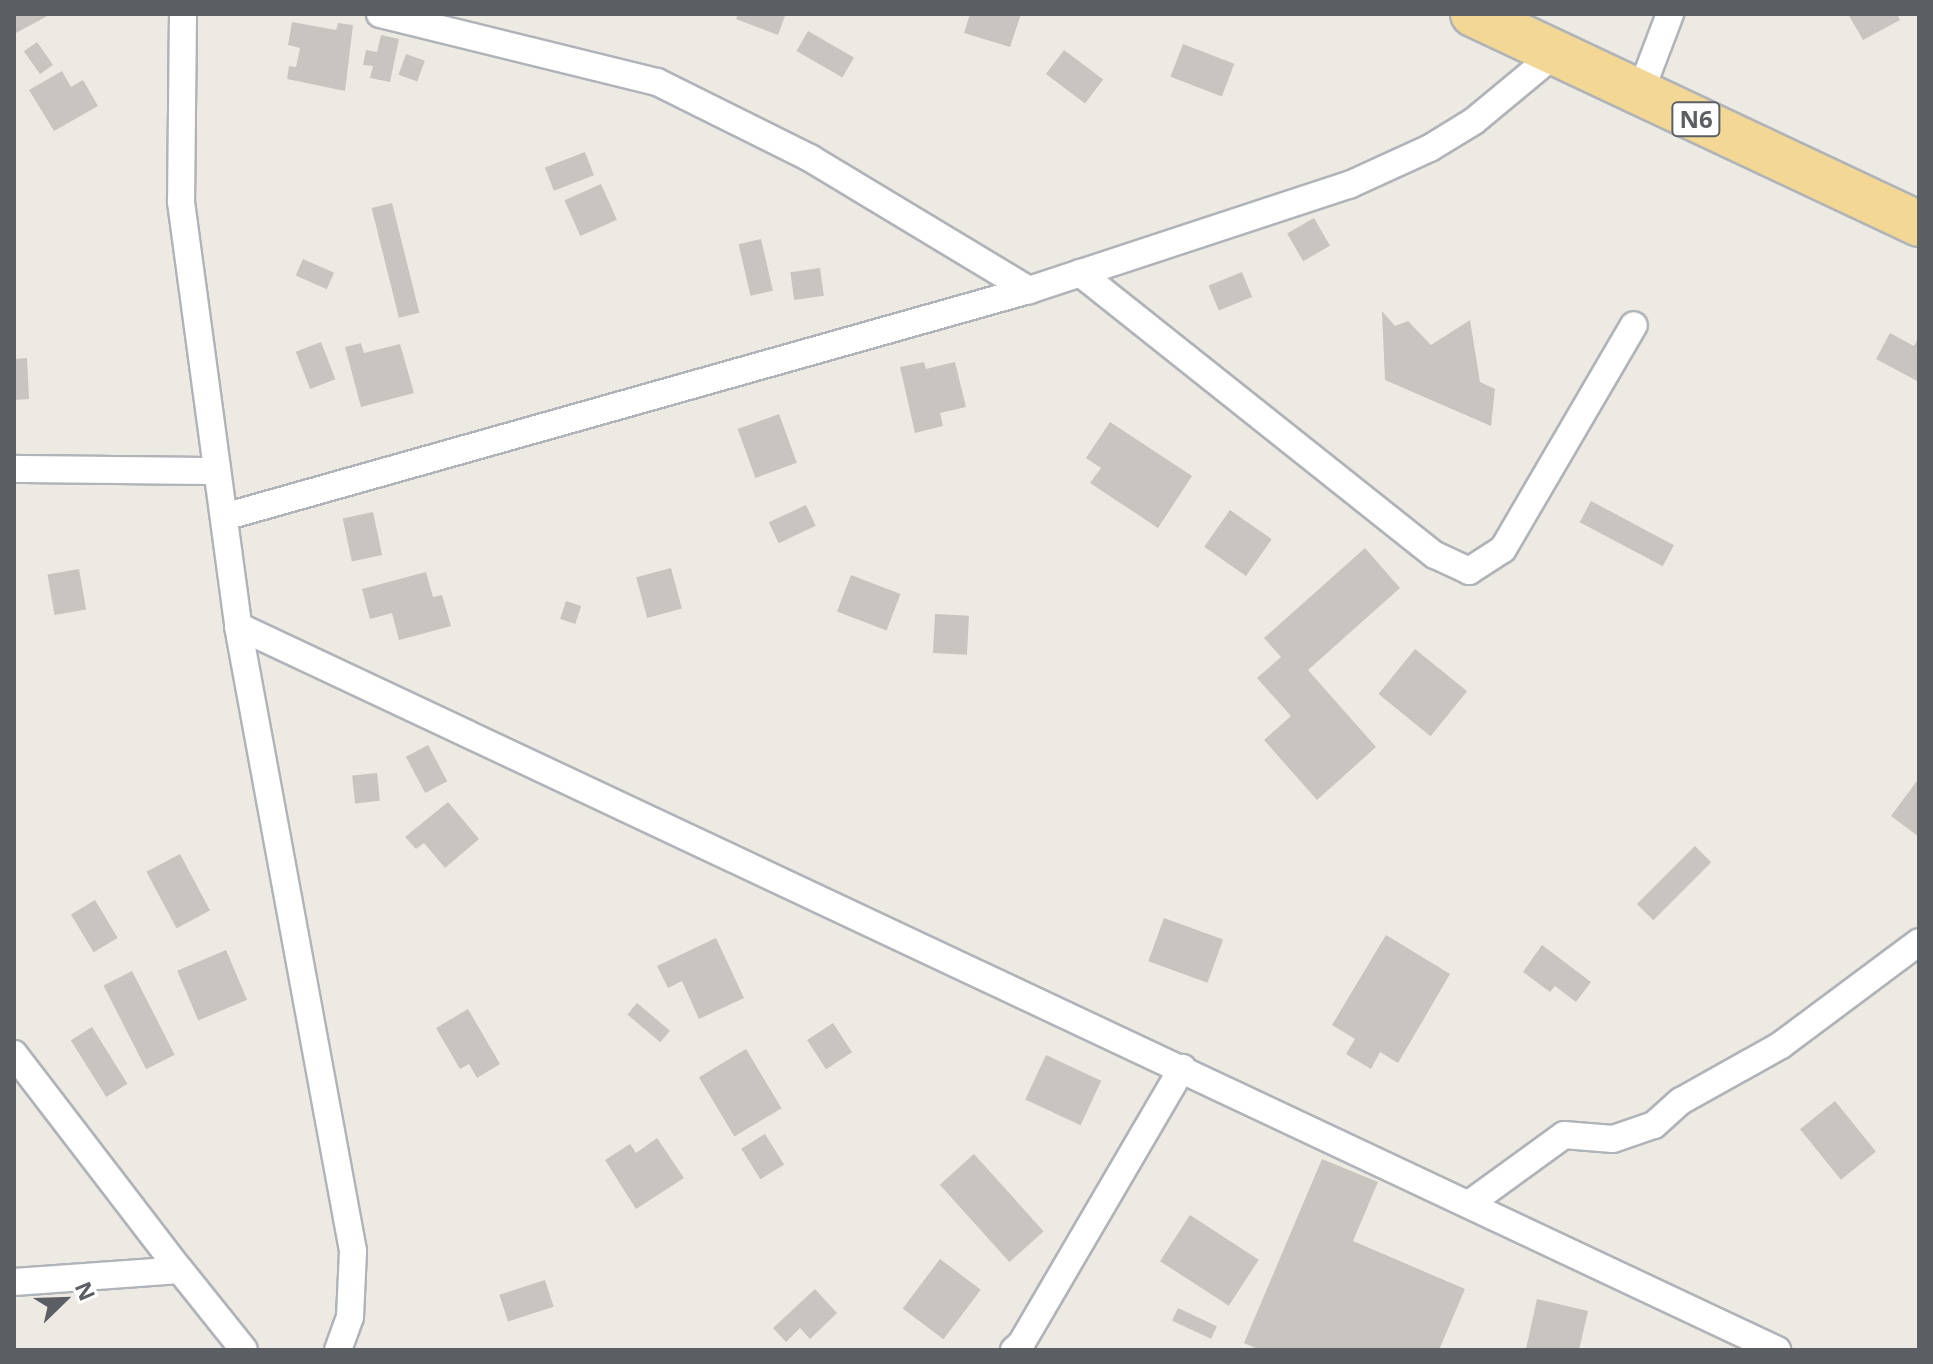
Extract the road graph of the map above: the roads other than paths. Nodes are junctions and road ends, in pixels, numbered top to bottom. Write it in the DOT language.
graph roads {
  1 [pos="183,14"];
  2 [pos="380,14"];
  3 [pos="1473,14"];
  4 [pos="1670,14"];
  5 [pos="1556,53"];
  6 [pos="1640,93"];
  7 [pos="1919,224"];
  8 [pos="1080,273"];
  9 [pos="1029,290"];
  10 [pos="1634,325"];
  11 [pos="14,469"];
  12 [pos="217,471"];
  13 [pos="224,517"];
  14 [pos="238,626"];
  15 [pos="1919,942"];
  16 [pos="14,1054"];
  17 [pos="1182,1068"];
  18 [pos="1469,1204"];
  19 [pos="180,1270"];
  20 [pos="14,1282"];
  21 [pos="244,1350"];
  22 [pos="338,1350"];
  23 [pos="1014,1350"];
  24 [pos="1777,1350"];
  1 -- 12 [label="street"];
  2 -- 9 [label="street"];
  3 -- 5 [label="highway, N6"];
  4 -- 6 [label="street"];
  5 -- 6 [label="highway, N6"];
  5 -- 8 [label="street"];
  6 -- 7 [label="highway, N6"];
  8 -- 9 [label="street"];
  8 -- 10 [label="street"];
  9 -- 13 [label="street"];
  11 -- 12 [label="street"];
  12 -- 13 [label="street"];
  13 -- 14 [label="street"];
  14 -- 17 [label="street"];
  14 -- 22 [label="street"];
  15 -- 18 [label="street"];
  16 -- 19 [label="street"];
  17 -- 18 [label="street"];
  17 -- 23 [label="street"];
  18 -- 24 [label="street"];
  19 -- 20 [label="street"];
  19 -- 21 [label="street"];
}
